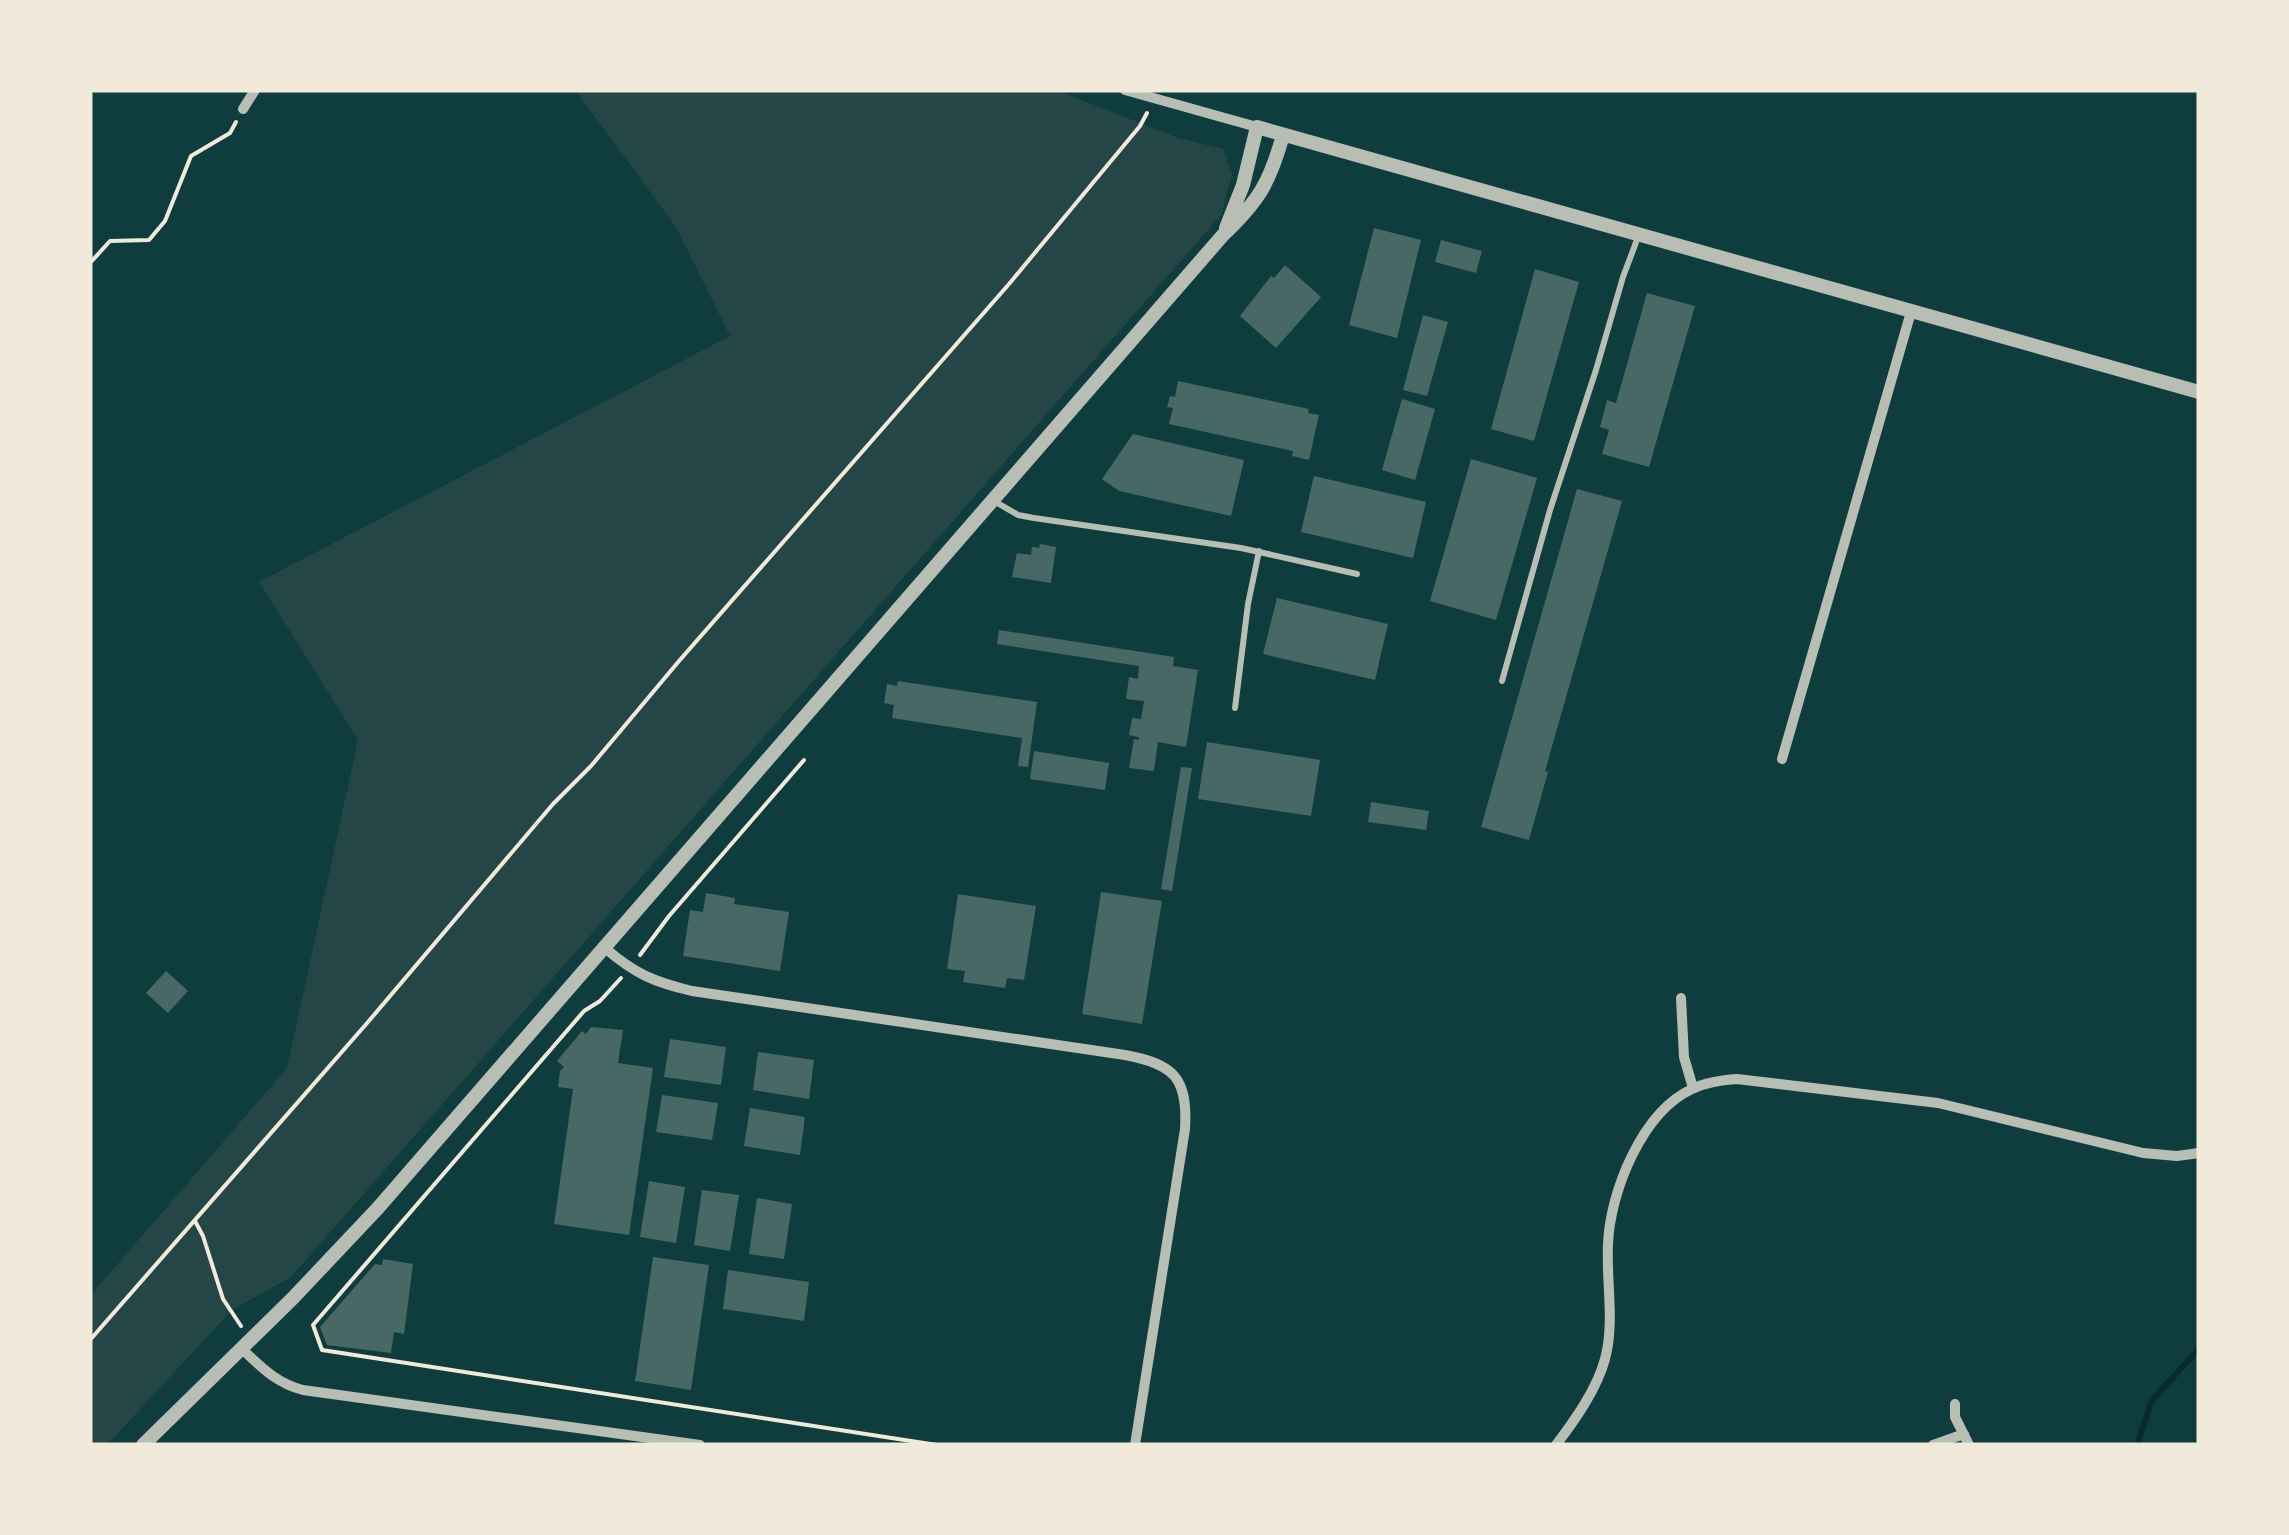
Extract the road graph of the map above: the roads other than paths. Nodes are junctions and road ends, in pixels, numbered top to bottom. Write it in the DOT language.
graph roads {
  1 [pos="255,90"];
  2 [pos="1125,90"];
  3 [pos="243,109"];
  4 [pos="1257,128"];
  5 [pos="1284,135"];
  6 [pos="1223,234"];
  7 [pos="1639,236"];
  8 [pos="1911,312"];
  9 [pos="2199,392"];
  10 [pos="993,500"];
  11 [pos="1259,551"];
  12 [pos="1357,574"];
  13 [pos="1502,680"];
  14 [pos="1235,708"];
  15 [pos="1782,759"];
  16 [pos="604,948"];
  17 [pos="1681,998"];
  18 [pos="1693,1088"];
  19 [pos="2199,1153"];
  20 [pos="246,1343"];
  21 [pos="1955,1404"];
  22 [pos="1570,1426"];
  23 [pos="1964,1434"];
  24 [pos="609,1439"];
  25 [pos="142,1445"];
  26 [pos="700,1445"];
  27 [pos="1135,1445"];
  28 [pos="1556,1445"];
  29 [pos="1566,1445"];
  30 [pos="1933,1445"];
  31 [pos="1969,1445"];
  1 -- 3 [label="street"];
  2 -- 4 [label="street"];
  4 -- 5 [label="street"];
  4 -- 6 [label="street"];
  5 -- 6 [label="street"];
  5 -- 7 [label="street"];
  6 -- 10 [label="street"];
  7 -- 8 [label="street"];
  7 -- 13 [label="lane"];
  8 -- 9 [label="street"];
  8 -- 15 [label="street"];
  10 -- 11 [label="lane"];
  10 -- 16 [label="street"];
  11 -- 12 [label="lane"];
  11 -- 14 [label="lane"];
  16 -- 20 [label="street"];
  16 -- 27 [label="street"];
  17 -- 18 [label="street"];
  18 -- 19 [label="street"];
  18 -- 22 [label="street"];
  20 -- 24 [label="street"];
  20 -- 25 [label="street"];
  21 -- 23 [label="street"];
  22 -- 28 [label="street"];
  22 -- 29 [label="street"];
  23 -- 30 [label="street"];
  23 -- 31 [label="street"];
  24 -- 26 [label="street"];
}
